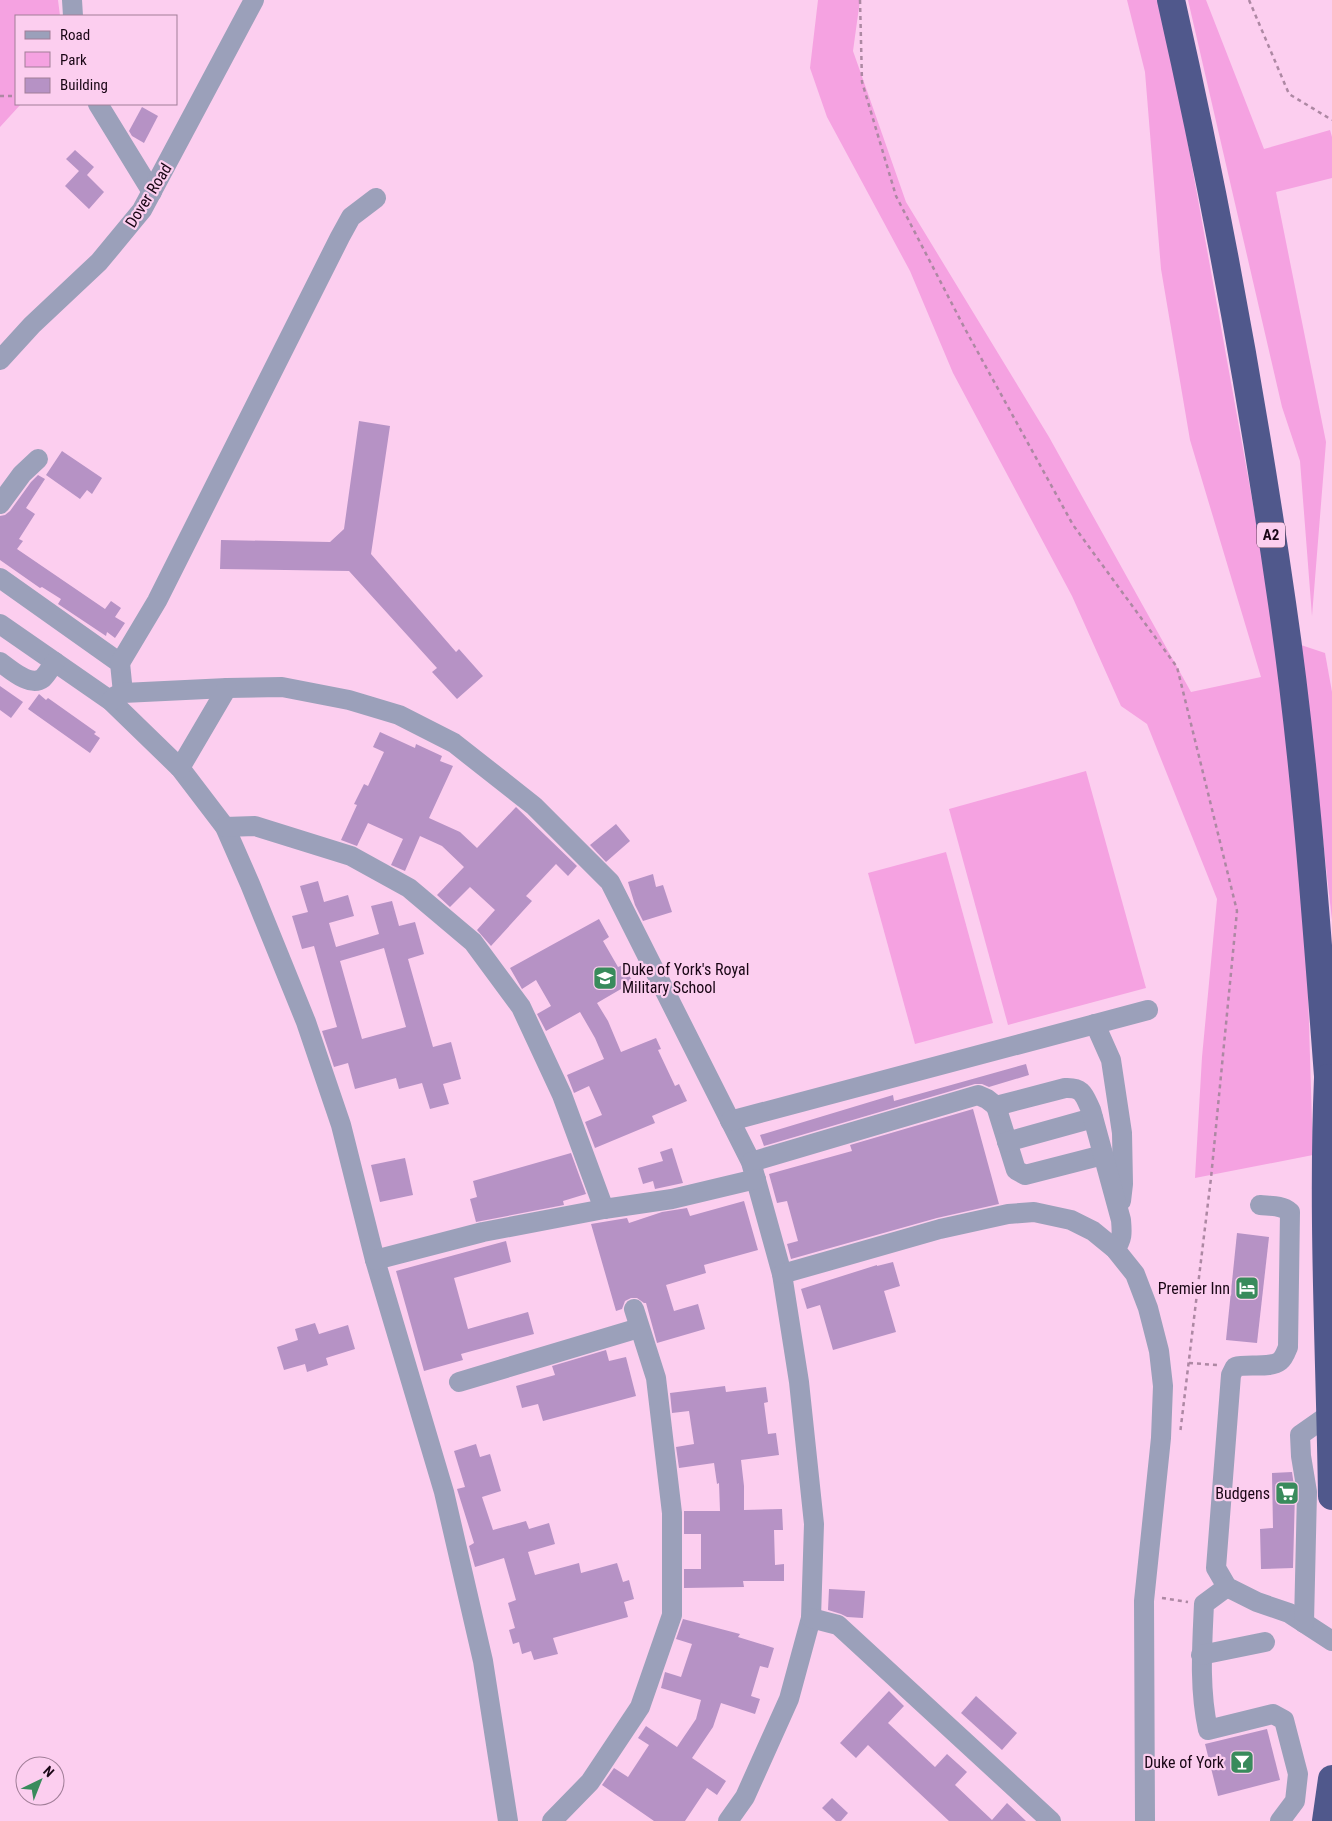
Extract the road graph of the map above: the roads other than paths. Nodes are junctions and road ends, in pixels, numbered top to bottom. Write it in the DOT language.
graph roads {
  1 [pos="72,0"];
  2 [pos="254,0"];
  3 [pos="1171,0"];
  4 [pos="74,15"];
  5 [pos="99,105"];
  6 [pos="152,192"];
  7 [pos="376,198"];
  8 [pos="0,360"];
  9 [pos="38,458"];
  10 [pos="0,504"];
  11 [pos="0,578"];
  12 [pos="0,624"];
  13 [pos="0,662"];
  14 [pos="55,662"];
  15 [pos="120,663"];
  16 [pos="226,688"];
  17 [pos="117,697"];
  18 [pos="180,768"];
  19 [pos="225,827"];
  20 [pos="1148,1010"];
  21 [pos="1095,1024"];
  22 [pos="1330,1087"];
  23 [pos="996,1106"];
  24 [pos="1093,1118"];
  25 [pos="730,1121"];
  26 [pos="1007,1142"];
  27 [pos="1103,1155"];
  28 [pos="753,1170"];
  29 [pos="1260,1205"];
  30 [pos="604,1209"];
  31 [pos="1119,1215"];
  32 [pos="1115,1249"];
  33 [pos="375,1260"];
  34 [pos="782,1274"];
  35 [pos="459,1382"];
  36 [pos="1330,1414"];
  37 [pos="1332,1496"];
  38 [pos="1227,1587"];
  39 [pos="811,1618"];
  40 [pos="1304,1623"];
  41 [pos="1332,1641"];
  42 [pos="1264,1642"];
  43 [pos="1202,1655"];
  44 [pos="1332,1779"];
  45 [pos="508,1821"];
  46 [pos="552,1821"];
  47 [pos="728,1821"];
  48 [pos="1051,1821"];
  49 [pos="1145,1821"];
  50 [pos="1280,1821"];
  51 [pos="1326,1821"];
  1 -- 4 [label="street"];
  2 -- 6 [label="street, Dover Road"];
  3 -- 22 [label="highway, A2"];
  5 -- 6 [label="street"];
  6 -- 8 [label="street, Dover Road"];
  7 -- 15 [label="street"];
  9 -- 10 [label="street"];
  11 -- 15 [label="street"];
  12 -- 14 [label="street"];
  13 -- 14 [label="street"];
  14 -- 17 [label="street"];
  15 -- 17 [label="street"];
  16 -- 17 [label="street"];
  16 -- 18 [label="street"];
  16 -- 25 [label="street"];
  17 -- 18 [label="street"];
  18 -- 19 [label="street"];
  19 -- 30 [label="street"];
  19 -- 33 [label="street"];
  20 -- 21 [label="street"];
  21 -- 25 [label="street"];
  21 -- 31 [label="street"];
  22 -- 36 [label="highway, A2"];
  23 -- 24 [label="street"];
  23 -- 26 [label="street"];
  23 -- 28 [label="street"];
  24 -- 26 [label="street"];
  24 -- 27 [label="street"];
  25 -- 28 [label="street"];
  26 -- 27 [label="street"];
  27 -- 31 [label="street"];
  28 -- 30 [label="street"];
  28 -- 34 [label="street"];
  29 -- 38 [label="street"];
  30 -- 33 [label="street"];
  31 -- 32 [label="street"];
  32 -- 34 [label="street"];
  32 -- 49 [label="street"];
  33 -- 45 [label="street"];
  34 -- 39 [label="street"];
  35 -- 46 [label="street"];
  36 -- 37 [label="highway, A2"];
  36 -- 40 [label="street"];
  38 -- 40 [label="street"];
  38 -- 43 [label="street"];
  39 -- 47 [label="street"];
  39 -- 48 [label="street"];
  40 -- 41 [label="street"];
  42 -- 43 [label="street"];
  43 -- 50 [label="street"];
  44 -- 51 [label="highway"];
}
